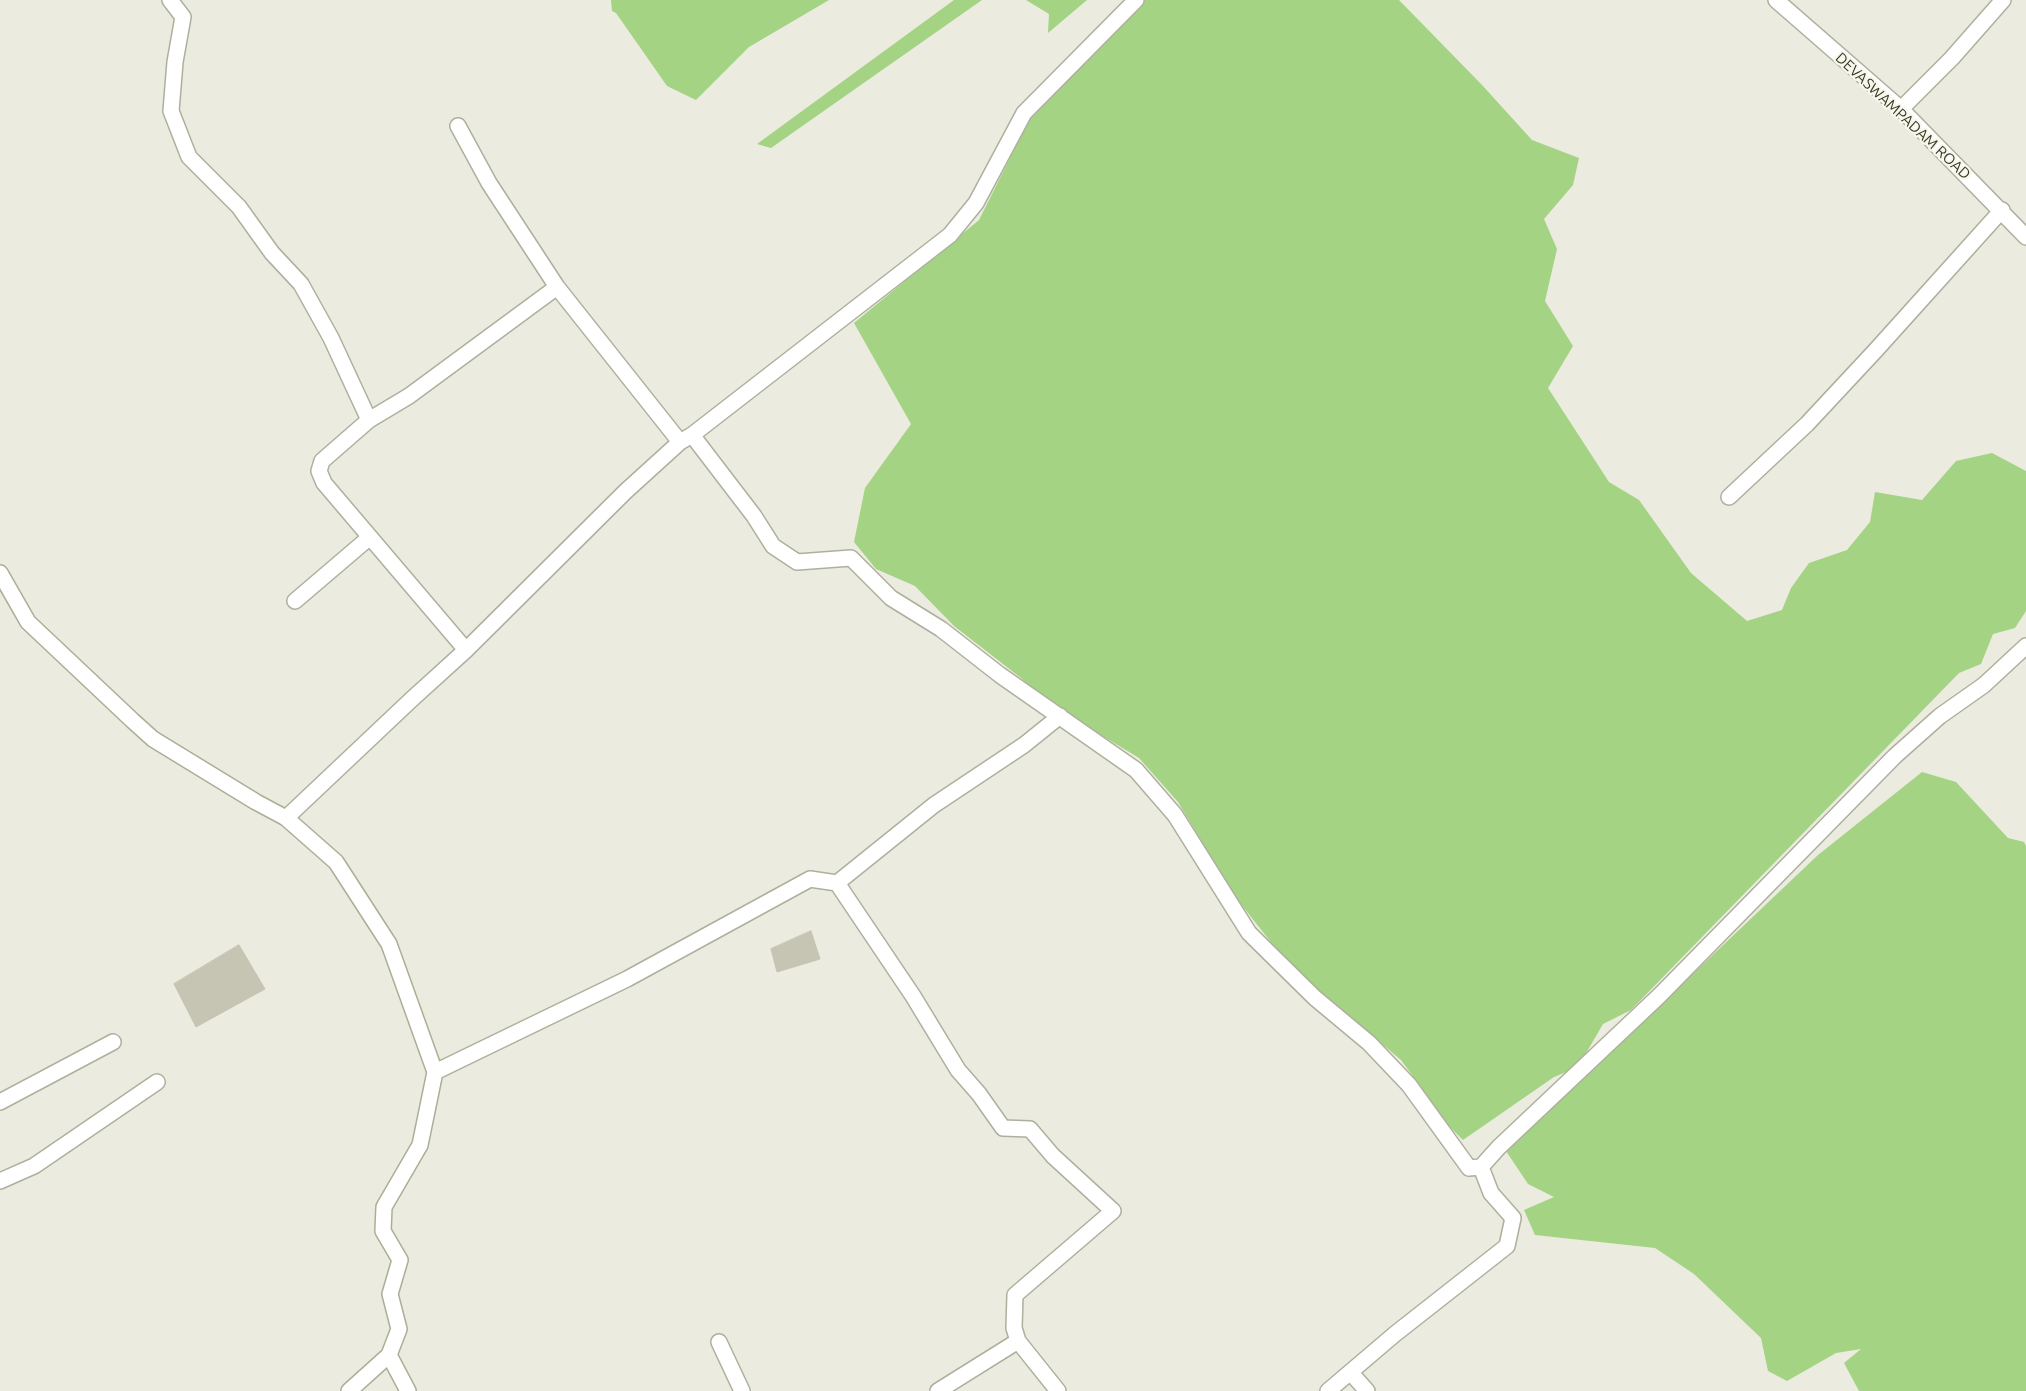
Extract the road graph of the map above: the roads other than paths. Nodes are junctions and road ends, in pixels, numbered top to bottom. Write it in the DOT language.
graph roads {
  1 [pos="170,0"];
  2 [pos="1136,0"];
  3 [pos="1776,0"];
  4 [pos="2003,0"];
  5 [pos="1901,109"];
  6 [pos="458,126"];
  7 [pos="2002,210"];
  8 [pos="2026,237"];
  9 [pos="557,287"];
  10 [pos="369,420"];
  11 [pos="686,439"];
  12 [pos="1729,497"];
  13 [pos="370,537"];
  14 [pos="0,573"];
  15 [pos="295,601"];
  16 [pos="2026,646"];
  17 [pos="466,650"];
  18 [pos="1060,716"];
  19 [pos="286,818"];
  20 [pos="837,882"];
  21 [pos="113,1042"];
  22 [pos="435,1072"];
  23 [pos="157,1082"];
  24 [pos="0,1102"];
  25 [pos="1481,1167"];
  26 [pos="0,1181"];
  27 [pos="1018,1341"];
  28 [pos="719,1342"];
  29 [pos="389,1355"];
  30 [pos="1352,1373"];
  31 [pos="349,1391"];
  32 [pos="408,1391"];
  33 [pos="742,1391"];
  34 [pos="938,1391"];
  35 [pos="1058,1391"];
  36 [pos="1328,1391"];
  37 [pos="1367,1391"];
  1 -- 10 [label="street"];
  2 -- 11 [label="street"];
  3 -- 5 [label="street, DEVASWAMPADAM ROAD"];
  4 -- 5 [label="street"];
  5 -- 7 [label="street, DEVASWAMPADAM ROAD"];
  6 -- 9 [label="street"];
  7 -- 8 [label="street, DEVASWAMPADAM ROAD"];
  7 -- 12 [label="street"];
  9 -- 10 [label="street"];
  9 -- 11 [label="street"];
  10 -- 13 [label="street"];
  11 -- 17 [label="street"];
  11 -- 18 [label="street"];
  13 -- 15 [label="street"];
  13 -- 17 [label="street"];
  14 -- 19 [label="street"];
  16 -- 25 [label="street"];
  17 -- 19 [label="street"];
  18 -- 20 [label="street"];
  18 -- 25 [label="street"];
  19 -- 22 [label="street"];
  20 -- 22 [label="street"];
  20 -- 27 [label="street"];
  21 -- 24 [label="street"];
  22 -- 29 [label="street"];
  23 -- 26 [label="street"];
  25 -- 30 [label="street"];
  27 -- 34 [label="street"];
  27 -- 35 [label="street"];
  28 -- 33 [label="street"];
  29 -- 31 [label="street"];
  29 -- 32 [label="street"];
  30 -- 36 [label="street"];
  30 -- 37 [label="street"];
}
